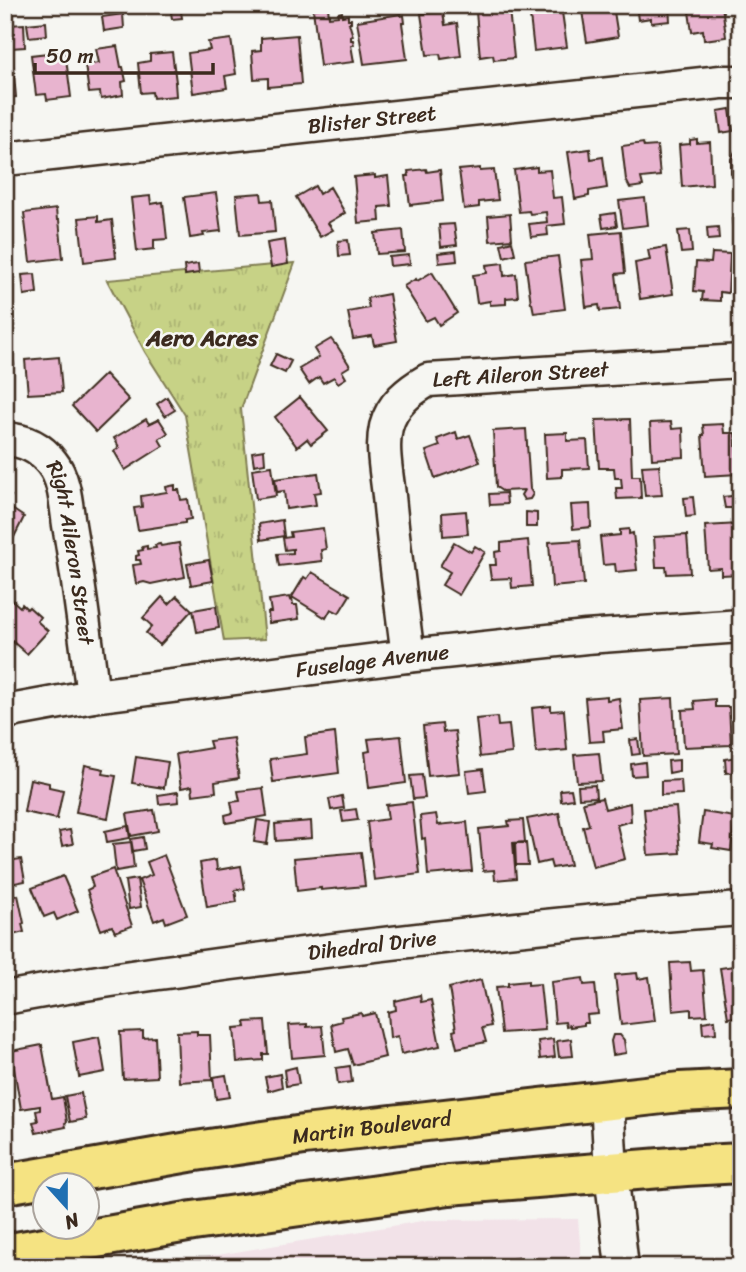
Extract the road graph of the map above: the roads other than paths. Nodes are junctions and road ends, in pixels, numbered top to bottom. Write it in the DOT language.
graph roads {
  1 [pos="741,82"];
  2 [pos="5,159"];
  3 [pos="741,361"];
  4 [pos="5,439"];
  5 [pos="741,626"];
  6 [pos="408,656"];
  7 [pos="93,696"];
  8 [pos="5,712"];
  9 [pos="741,909"];
  10 [pos="5,998"];
  11 [pos="741,1089"];
  12 [pos="607,1099"];
  13 [pos="741,1163"];
  14 [pos="611,1172"];
  15 [pos="5,1184"];
  16 [pos="5,1254"];
  17 [pos="622,1267"];
  1 -- 2 [label="street, Blister Street"];
  3 -- 6 [label="street, Left Aileron Street"];
  4 -- 7 [label="street, Right Aileron Street"];
  5 -- 6 [label="street, Fuselage Avenue"];
  6 -- 7 [label="street, Fuselage Avenue"];
  7 -- 8 [label="street, Fuselage Avenue"];
  9 -- 10 [label="street, Dihedral Drive"];
  11 -- 12 [label="main road, Martin Boulevard"];
  12 -- 14 [label="street"];
  12 -- 15 [label="main road, Martin Boulevard"];
  13 -- 14 [label="main road"];
  14 -- 16 [label="main road"];
  14 -- 17 [label="street"];
}
